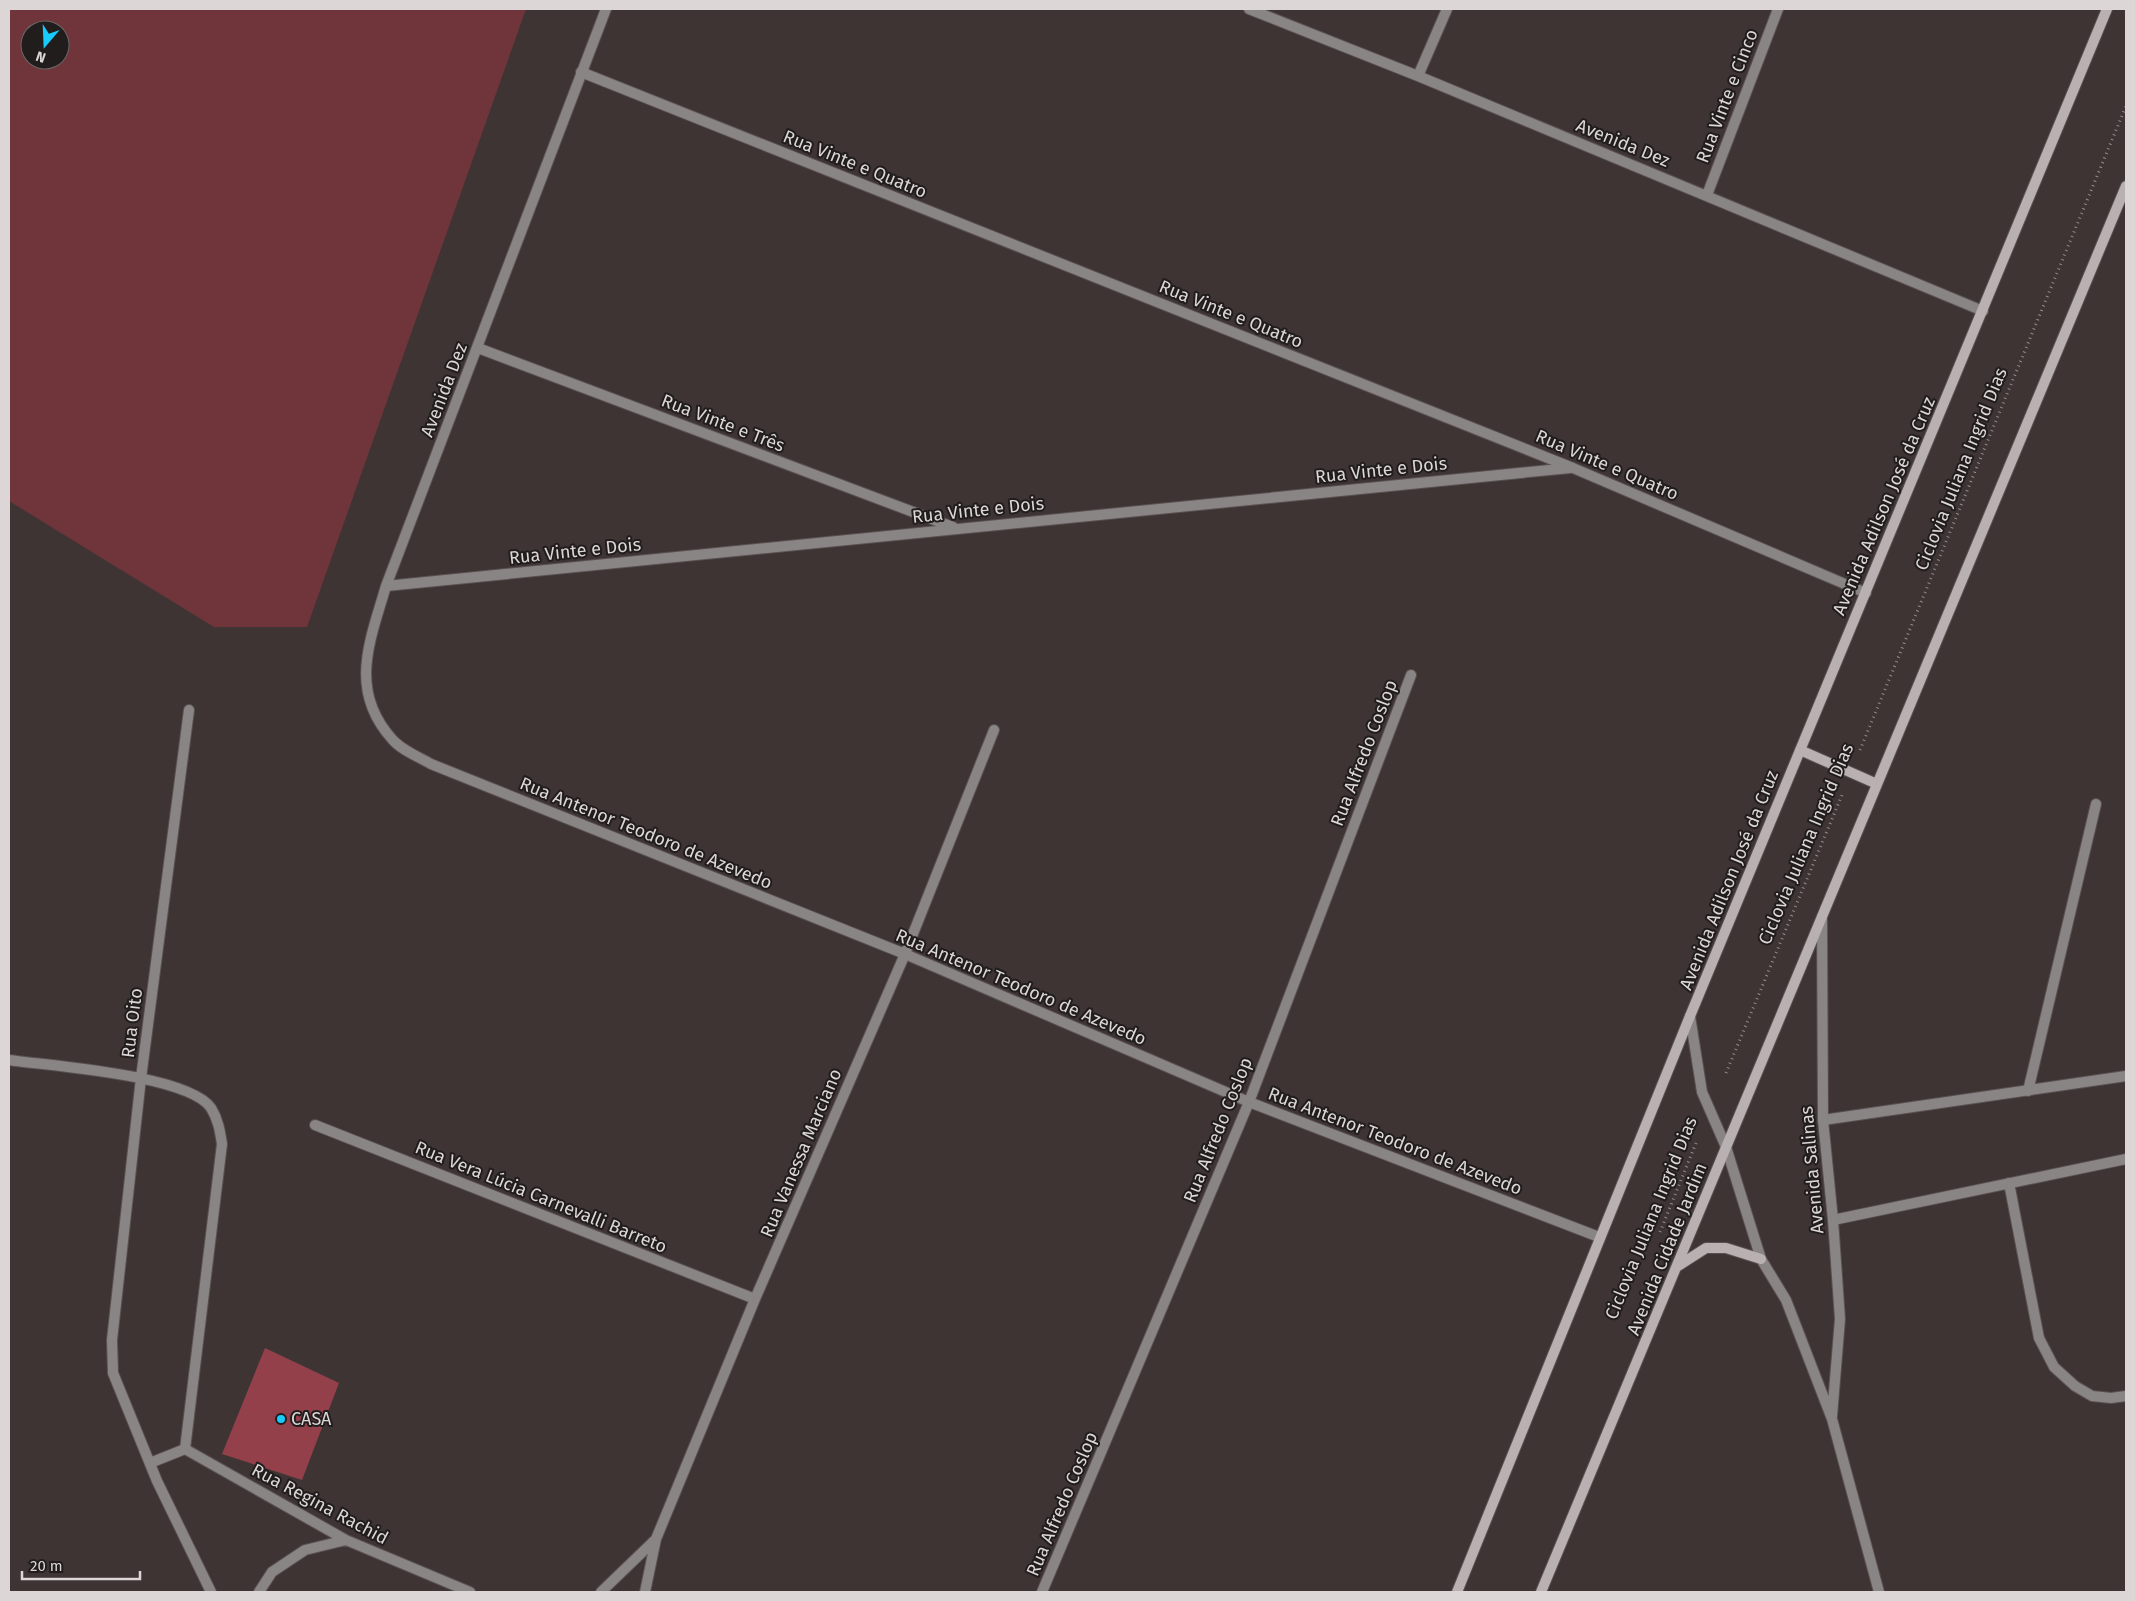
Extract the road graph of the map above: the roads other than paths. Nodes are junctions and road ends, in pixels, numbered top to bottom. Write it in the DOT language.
graph roads {
  1 [pos="606,9"];
  2 [pos="1249,9"];
  3 [pos="1447,9"];
  4 [pos="1778,9"];
  5 [pos="2107,9"];
  6 [pos="581,72"];
  7 [pos="1418,76"];
  8 [pos="2126,186"];
  9 [pos="1706,195"];
  10 [pos="1983,311"];
  11 [pos="478,348"];
  12 [pos="1573,468"];
  13 [pos="957,528"];
  14 [pos="386,586"];
  15 [pos="1866,593"];
  16 [pos="1411,675"];
  17 [pos="189,710"];
  18 [pos="994,730"];
  19 [pos="1800,750"];
  20 [pos="431,764"];
  21 [pos="1876,784"];
  22 [pos="2096,804"];
  23 [pos="1822,917"];
  24 [pos="905,954"];
  25 [pos="1690,1016"];
  26 [pos="9,1060"];
  27 [pos="2126,1076"];
  28 [pos="141,1078"];
  29 [pos="2028,1091"];
  30 [pos="1249,1102"];
  31 [pos="1822,1120"];
  32 [pos="315,1125"];
  33 [pos="1726,1147"];
  34 [pos="2126,1159"];
  35 [pos="2010,1183"];
  36 [pos="1833,1220"];
  37 [pos="1600,1238"];
  38 [pos="1761,1259"];
  39 [pos="1678,1266"];
  40 [pos="755,1299"];
  41 [pos="2126,1396"];
  42 [pos="1832,1419"];
  43 [pos="185,1449"];
  44 [pos="150,1463"];
  45 [pos="656,1539"];
  46 [pos="346,1540"];
  47 [pos="211,1592"];
  48 [pos="259,1592"];
  49 [pos="470,1592"];
  50 [pos="601,1592"];
  51 [pos="645,1592"];
  52 [pos="1042,1592"];
  53 [pos="1457,1592"];
  54 [pos="1541,1592"];
  55 [pos="1879,1592"];
  1 -- 6 [label="street, Avenida Dez"];
  2 -- 7 [label="street, Avenida Dez"];
  3 -- 7 [label="street"];
  4 -- 9 [label="street, Rua Vinte e Cinco"];
  5 -- 10 [label="main road, Avenida Adilson José da Cruz"];
  6 -- 11 [label="street, Avenida Dez"];
  6 -- 12 [label="street, Rua Vinte e Quatro"];
  7 -- 9 [label="street, Avenida Dez"];
  8 -- 21 [label="main road"];
  9 -- 10 [label="street, Avenida Dez"];
  10 -- 15 [label="main road, Avenida Adilson José da Cruz"];
  11 -- 13 [label="street, Rua Vinte e Três"];
  11 -- 14 [label="street, Avenida Dez"];
  12 -- 13 [label="street, Rua Vinte e Dois"];
  12 -- 15 [label="street, Rua Vinte e Quatro"];
  13 -- 14 [label="street, Rua Vinte e Dois"];
  14 -- 20 [label="street, Avenida Dez"];
  15 -- 19 [label="main road, Avenida Adilson José da Cruz"];
  16 -- 30 [label="street, Rua Alfredo Coslop"];
  17 -- 28 [label="street, Rua Oito"];
  18 -- 24 [label="street, Rua Vanessa Marciano"];
  19 -- 21 [label="main road"];
  19 -- 25 [label="main road, Avenida Adilson José da Cruz"];
  20 -- 24 [label="street, Rua Antenor Teodoro de Azevedo"];
  21 -- 23 [label="main road"];
  22 -- 29 [label="street"];
  23 -- 31 [label="street, Avenida Salinas"];
  23 -- 33 [label="main road, Avenida Cidade Jardim"];
  24 -- 30 [label="street, Rua Antenor Teodoro de Azevedo"];
  24 -- 40 [label="street, Rua Vanessa Marciano"];
  25 -- 33 [label="street, Avenida Salinas"];
  25 -- 37 [label="main road"];
  26 -- 28 [label="street"];
  27 -- 29 [label="street"];
  28 -- 43 [label="street"];
  28 -- 44 [label="street, Rua Oito"];
  29 -- 31 [label="street"];
  30 -- 37 [label="street, Rua Antenor Teodoro de Azevedo"];
  30 -- 52 [label="street, Rua Alfredo Coslop"];
  31 -- 36 [label="street, Avenida Salinas"];
  32 -- 40 [label="street, Rua Vera Lúcia Carnevalli Barreto"];
  33 -- 38 [label="street, Avenida Salinas"];
  33 -- 39 [label="main road, Avenida Cidade Jardim"];
  34 -- 35 [label="street"];
  35 -- 36 [label="street"];
  35 -- 41 [label="street"];
  36 -- 42 [label="street, Avenida Salinas"];
  37 -- 53 [label="main road"];
  38 -- 39 [label="main road"];
  38 -- 42 [label="street, Avenida Salinas"];
  39 -- 54 [label="main road, Avenida Cidade Jardim"];
  40 -- 45 [label="street, Rua Vanessa Marciano"];
  42 -- 55 [label="street, Avenida Salinas"];
  43 -- 44 [label="street"];
  43 -- 46 [label="street, Rua Regina Rachid"];
  44 -- 47 [label="street, Rua Oito"];
  45 -- 50 [label="street"];
  45 -- 51 [label="street, Rua Vanessa Marciano"];
  46 -- 48 [label="street"];
  46 -- 49 [label="street, Rua Regina Rachid"];
}
